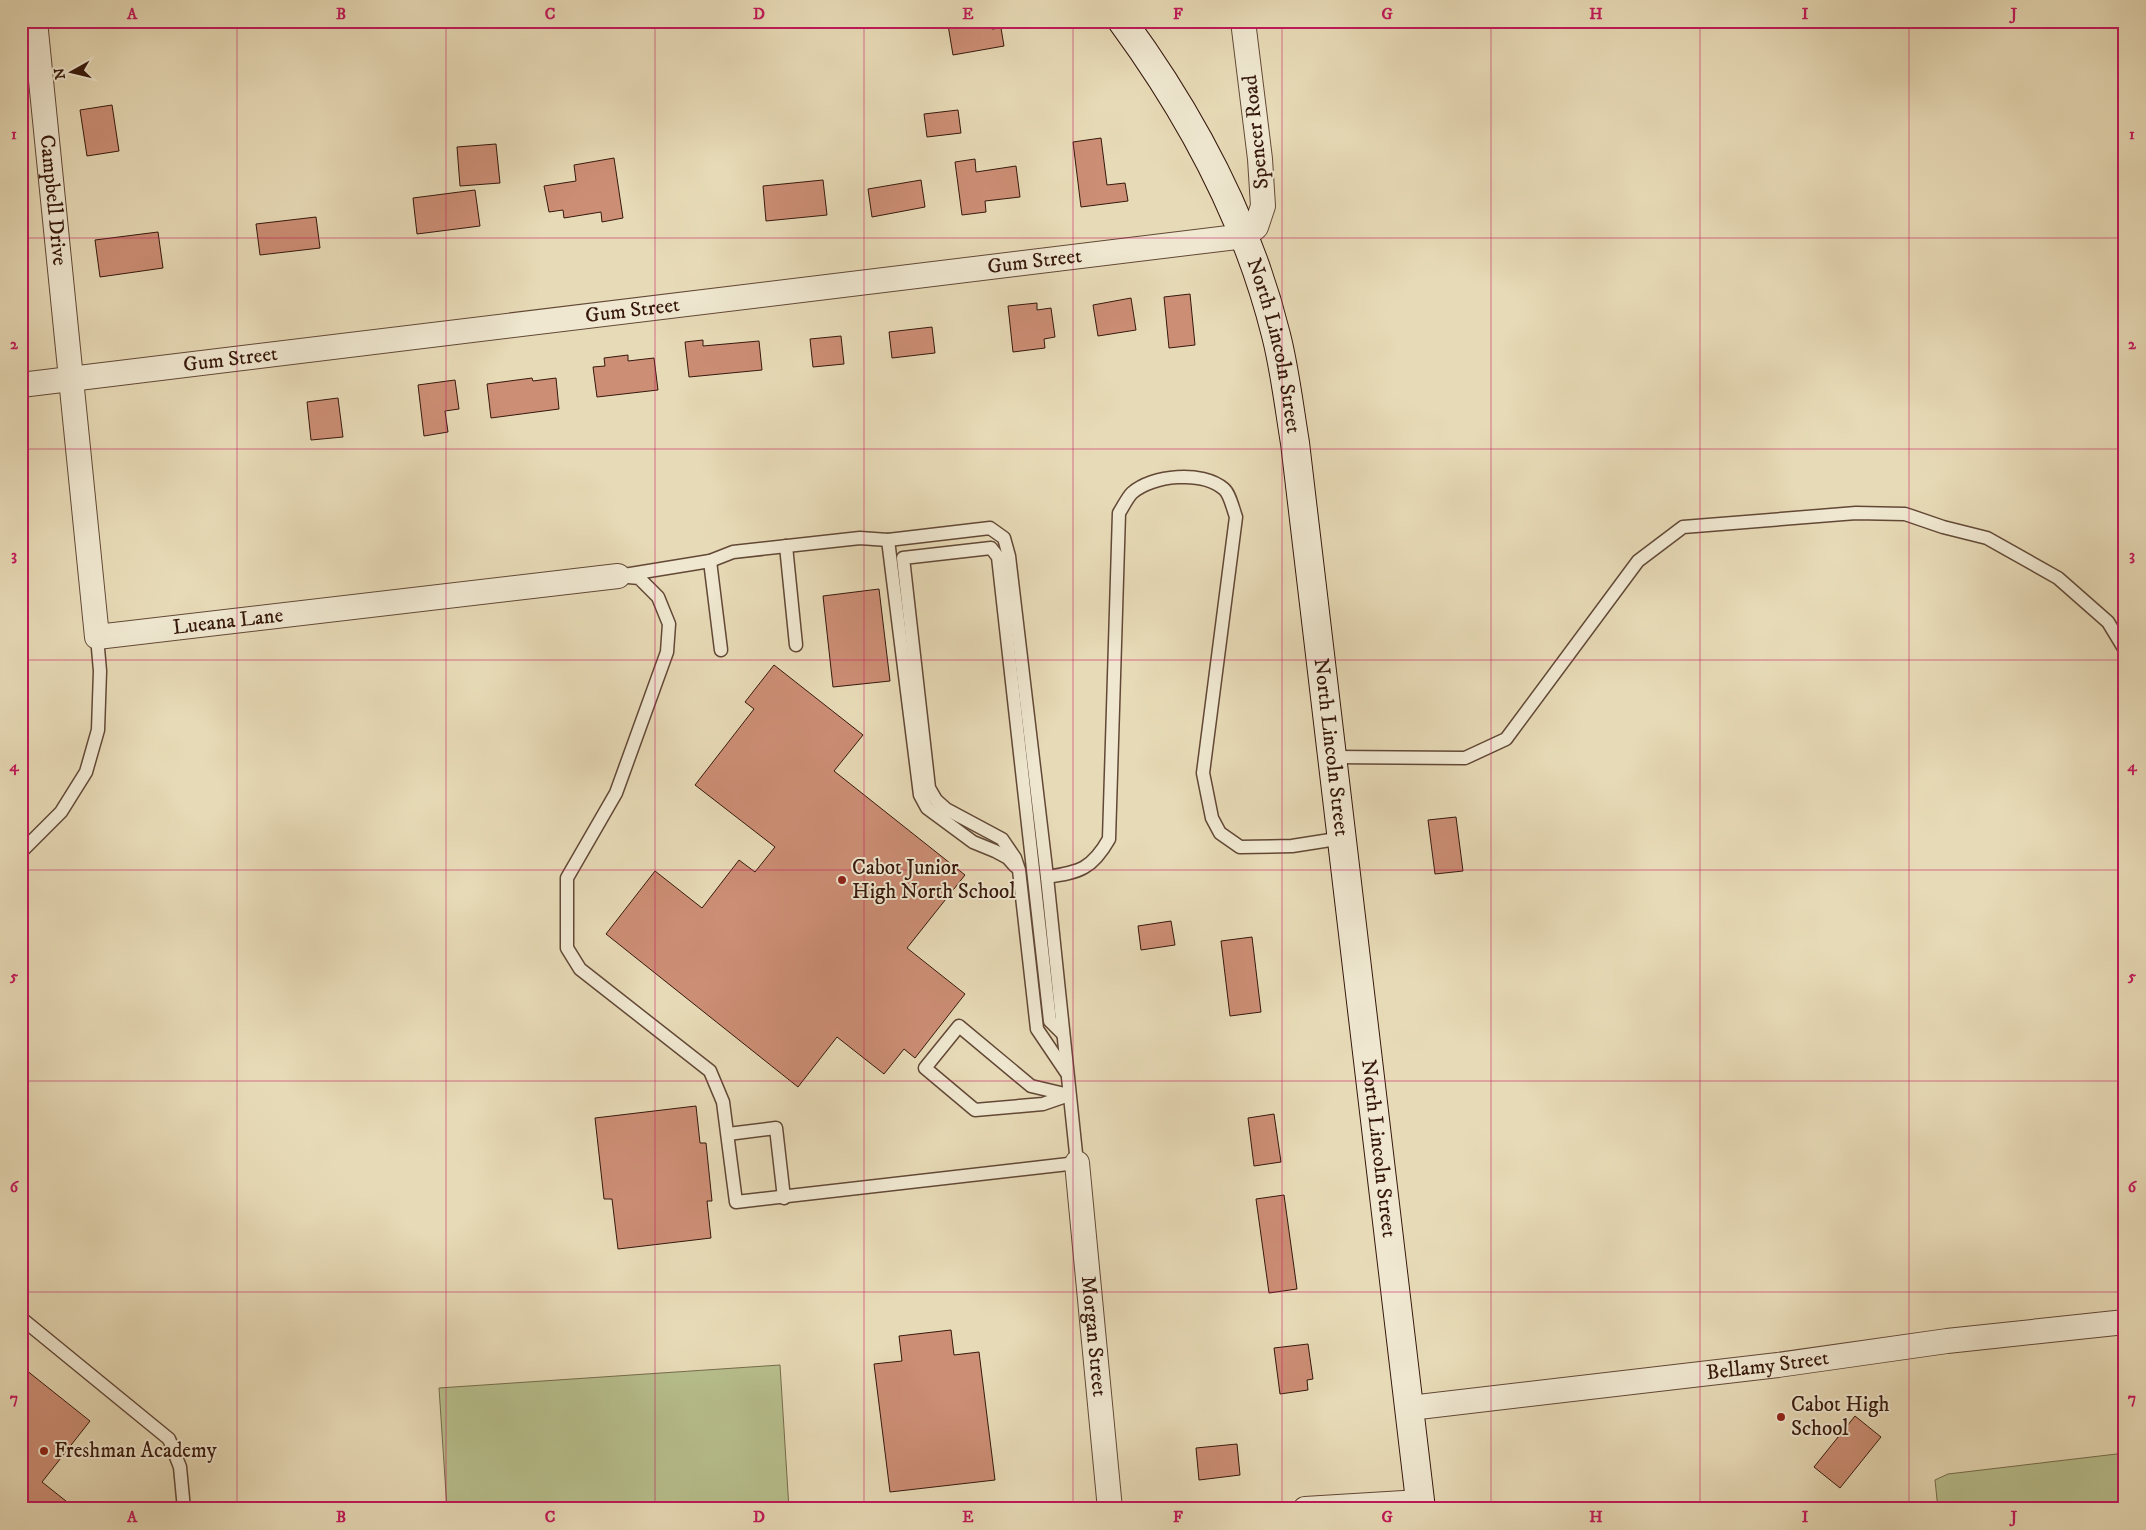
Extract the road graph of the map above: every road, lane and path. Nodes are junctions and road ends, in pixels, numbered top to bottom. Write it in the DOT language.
graph roads {
  1 [pos="35,21"];
  2 [pos="1122,21"];
  3 [pos="1243,21"];
  4 [pos="1245,236"];
  5 [pos="71,379"];
  6 [pos="21,384"];
  7 [pos="888,540"];
  8 [pos="786,546"];
  9 [pos="710,561"];
  10 [pos="618,576"];
  11 [pos="97,637"];
  12 [pos="796,645"];
  13 [pos="721,650"];
  14 [pos="2125,650"];
  15 [pos="1332,757"];
  16 [pos="1343,838"];
  17 [pos="21,852"];
  18 [pos="1019,870"];
  19 [pos="1047,877"];
  20 [pos="1063,1034"];
  21 [pos="1067,1074"];
  22 [pos="1070,1095"];
  23 [pos="728,1134"];
  24 [pos="1077,1163"];
  25 [pos="784,1198"];
  26 [pos="21,1318"];
  27 [pos="2125,1322"];
  28 [pos="1410,1408"];
  29 [pos="1421,1505"];
  30 [pos="184,1509"];
  31 [pos="1110,1509"];
  32 [pos="1305,1509"];
  1 -- 5 [label="street, Campbell Drive"];
  2 -- 4 [label="street, North Lincoln Street"];
  3 -- 4 [label="street, Spencer Road"];
  4 -- 5 [label="street, Gum Street"];
  4 -- 15 [label="street, North Lincoln Street"];
  5 -- 6 [label="street, Gum Street"];
  5 -- 11 [label="street"];
  7 -- 8 [label="lane"];
  7 -- 18 [label="lane"];
  7 -- 19 [label="lane"];
  8 -- 9 [label="lane"];
  8 -- 12 [label="lane"];
  9 -- 10 [label="lane"];
  9 -- 13 [label="lane"];
  10 -- 11 [label="street, Lueana Lane"];
  10 -- 23 [label="lane"];
  11 -- 17 [label="lane"];
  14 -- 15 [label="lane"];
  15 -- 16 [label="street, North Lincoln Street"];
  16 -- 19 [label="lane"];
  16 -- 28 [label="street, North Lincoln Street"];
  18 -- 20 [label="lane"];
  18 -- 21 [label="lane"];
  19 -- 20 [label="lane"];
  20 -- 21 [label="lane"];
  21 -- 22 [label="lane"];
  22 -- 22 [label="lane"];
  22 -- 24 [label="lane"];
  23 -- 25 [label="lane"];
  23 -- 25 [label="lane"];
  24 -- 25 [label="lane"];
  24 -- 31 [label="street, Morgan Street"];
  26 -- 30 [label="lane"];
  27 -- 28 [label="street, Bellamy Street"];
  28 -- 29 [label="street, North Lincoln Street"];
  29 -- 32 [label="street"];
}
